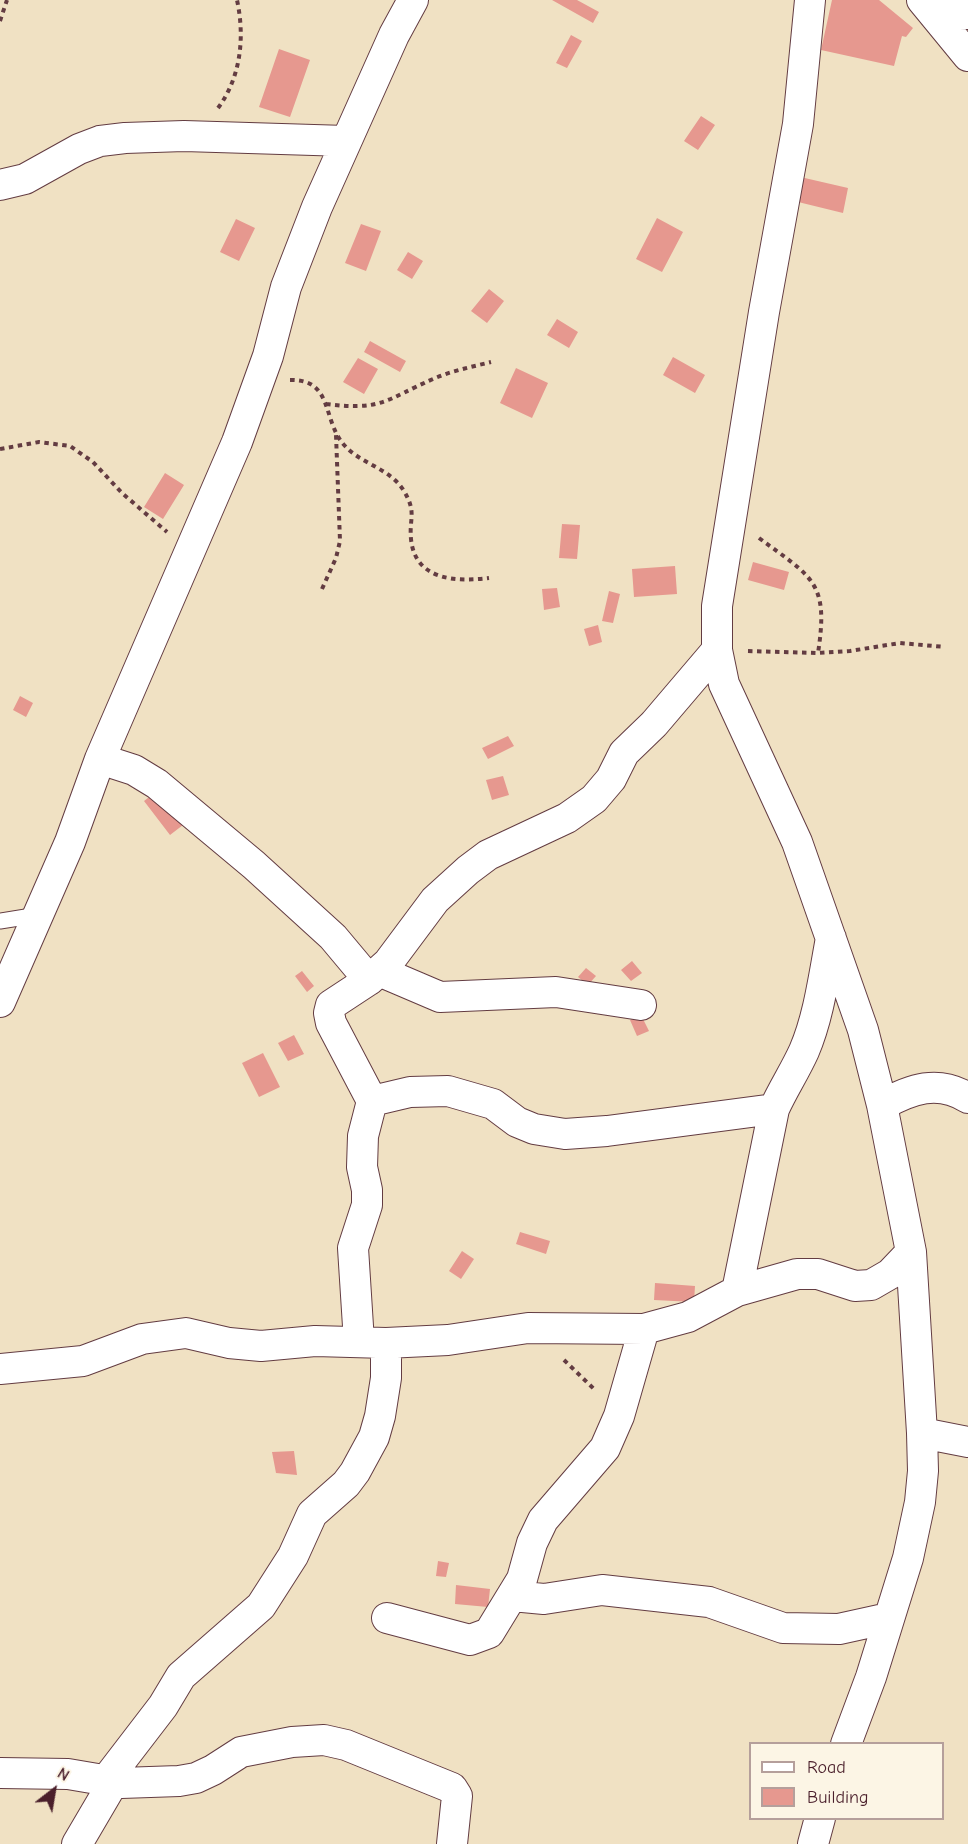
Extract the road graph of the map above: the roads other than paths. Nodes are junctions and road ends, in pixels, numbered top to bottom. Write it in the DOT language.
graph roads {
  1 [pos="413,0"];
  2 [pos="810,0"];
  3 [pos="928,8"];
  4 [pos="968,14"];
  5 [pos="968,56"];
  6 [pos="346,141"];
  7 [pos="0,184"];
  8 [pos="717,650"];
  9 [pos="100,759"];
  10 [pos="38,915"];
  11 [pos="0,921"];
  12 [pos="831,935"];
  13 [pos="374,975"];
  14 [pos="0,1002"];
  15 [pos="641,1005"];
  16 [pos="968,1098"];
  17 [pos="372,1101"];
  18 [pos="882,1105"];
  19 [pos="774,1109"];
  20 [pos="912,1252"];
  21 [pos="737,1291"];
  22 [pos="644,1329"];
  23 [pos="373,1343"];
  24 [pos="0,1369"];
  25 [pos="922,1433"];
  26 [pos="968,1442"];
  27 [pos="512,1596"];
  28 [pos="387,1618"];
  29 [pos="889,1618"];
  30 [pos="846,1742"];
  31 [pos="0,1773"];
  32 [pos="110,1780"];
  33 [pos="819,1820"];
  34 [pos="77,1844"];
  35 [pos="452,1844"];
  36 [pos="813,1844"];
  1 -- 6 [label="street"];
  2 -- 8 [label="street"];
  3 -- 4 [label="street"];
  3 -- 5 [label="street"];
  6 -- 7 [label="street"];
  6 -- 9 [label="street"];
  8 -- 12 [label="street"];
  8 -- 13 [label="street"];
  9 -- 10 [label="street"];
  9 -- 13 [label="street"];
  10 -- 11 [label="lane"];
  10 -- 14 [label="street"];
  12 -- 18 [label="street"];
  12 -- 19 [label="street"];
  13 -- 15 [label="street"];
  13 -- 17 [label="street"];
  16 -- 18 [label="street"];
  17 -- 19 [label="street"];
  17 -- 23 [label="street"];
  18 -- 20 [label="street"];
  19 -- 21 [label="street"];
  20 -- 21 [label="street"];
  20 -- 25 [label="street"];
  21 -- 22 [label="street"];
  22 -- 23 [label="street"];
  22 -- 27 [label="street"];
  23 -- 24 [label="street"];
  23 -- 32 [label="street"];
  25 -- 26 [label="street"];
  25 -- 29 [label="street"];
  27 -- 28 [label="street"];
  27 -- 29 [label="street"];
  29 -- 30 [label="street"];
  31 -- 32 [label="street"];
  32 -- 34 [label="street"];
  32 -- 35 [label="street"];
  33 -- 36 [label="street"];
}
